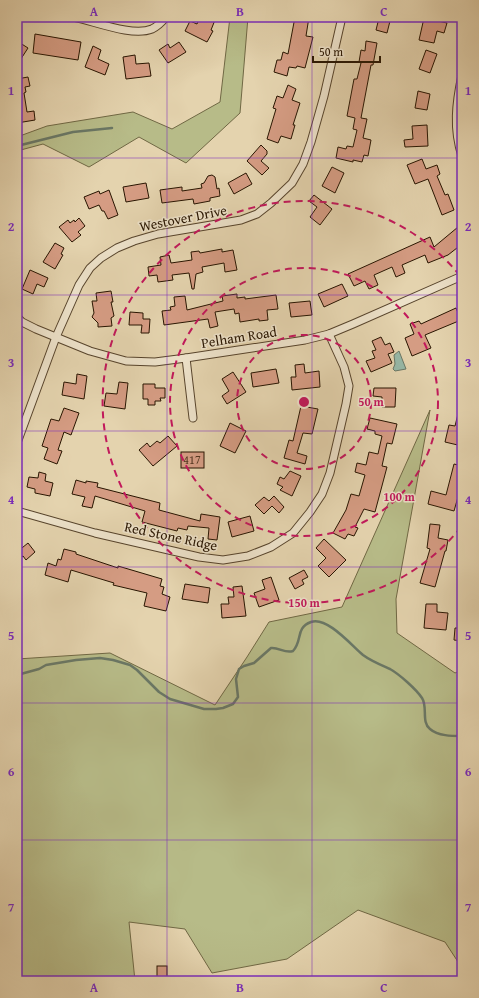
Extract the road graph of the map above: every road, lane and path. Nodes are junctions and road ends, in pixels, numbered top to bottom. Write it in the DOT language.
graph roads {
  1 [pos="73,17"];
  2 [pos="166,17"];
  3 [pos="342,17"];
  4 [pos="462,75"];
  5 [pos="460,91"];
  6 [pos="462,156"];
  7 [pos="462,276"];
  8 [pos="17,317"];
  9 [pos="329,334"];
  10 [pos="56,337"];
  11 [pos="186,358"];
  12 [pos="193,418"];
  13 [pos="17,443"];
  14 [pos="17,511"];
  1 -- 2 [label="street"];
  3 -- 10 [label="street, Westover Drive"];
  4 -- 5 [label="street"];
  5 -- 6 [label="street"];
  7 -- 9 [label="street, Pelham Road"];
  8 -- 10 [label="street, Pelham Road"];
  9 -- 11 [label="street, Pelham Road"];
  9 -- 14 [label="street, Red Stone Ridge"];
  10 -- 11 [label="street, Pelham Road"];
  10 -- 13 [label="street, Westover Drive"];
  11 -- 12 [label="street"];
}
